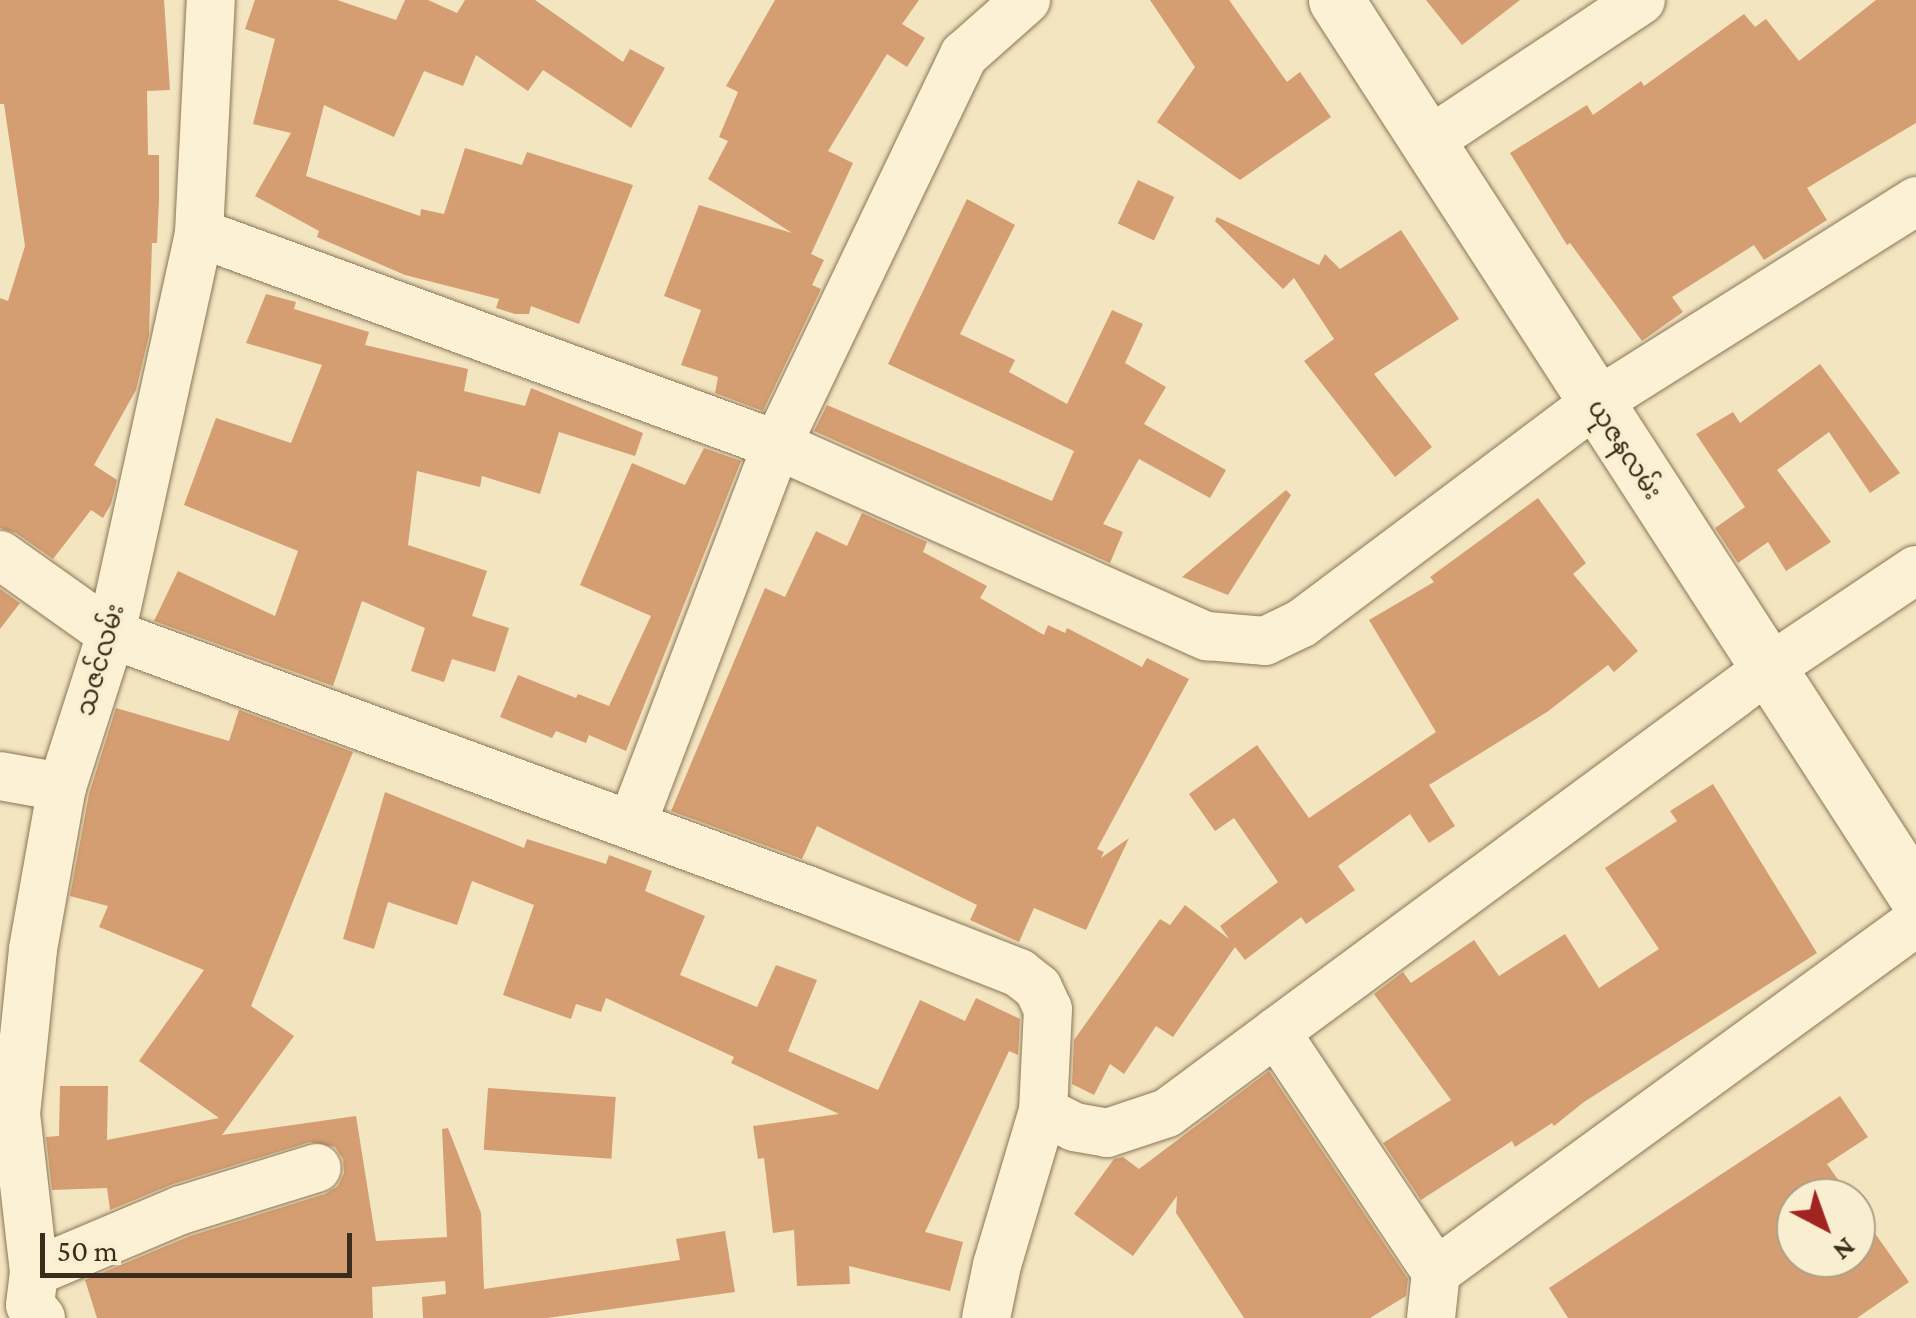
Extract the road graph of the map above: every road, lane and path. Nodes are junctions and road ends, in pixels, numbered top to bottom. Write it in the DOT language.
graph roads {
  1 [pos="211,0"];
  2 [pos="1026,0"];
  3 [pos="1336,0"];
  4 [pos="1641,0"];
  5 [pos="1426,143"];
  6 [pos="1916,200"];
  7 [pos="199,233"];
  8 [pos="1594,404"];
  9 [pos="778,445"];
  10 [pos="0,555"];
  11 [pos="1916,570"];
  12 [pos="111,634"];
  13 [pos="1768,669"];
  14 [pos="0,776"];
  15 [pos="62,787"];
  16 [pos="632,824"];
  17 [pos="1916,896"];
  18 [pos="1916,922"];
  19 [pos="1276,1032"];
  20 [pos="1043,1111"];
  21 [pos="317,1168"];
  22 [pos="1436,1272"];
  23 [pos="30,1303"];
  24 [pos="980,1317"];
  25 [pos="1430,1318"];
  1 -- 7 [label="street, သဇင်လမ်း"];
  2 -- 9 [label="street"];
  3 -- 5 [label="street, ယုဇနလမ်း"];
  4 -- 5 [label="street"];
  5 -- 8 [label="street, ယုဇနလမ်း"];
  6 -- 8 [label="street"];
  7 -- 9 [label="street"];
  7 -- 12 [label="street, သဇင်လမ်း"];
  8 -- 9 [label="street"];
  8 -- 13 [label="street, ယုဇနလမ်း"];
  9 -- 16 [label="street"];
  10 -- 12 [label="street"];
  11 -- 13 [label="street"];
  12 -- 15 [label="street, သဇင်လမ်း"];
  12 -- 16 [label="street"];
  13 -- 17 [label="street, ယုဇနလမ်း"];
  13 -- 19 [label="street"];
  14 -- 15 [label="street"];
  15 -- 23 [label="street, သဇင်လမ်း"];
  16 -- 20 [label="street"];
  18 -- 22 [label="street"];
  19 -- 20 [label="street"];
  19 -- 22 [label="street"];
  20 -- 24 [label="street"];
  21 -- 23 [label="street"];
  22 -- 25 [label="street"];
}
